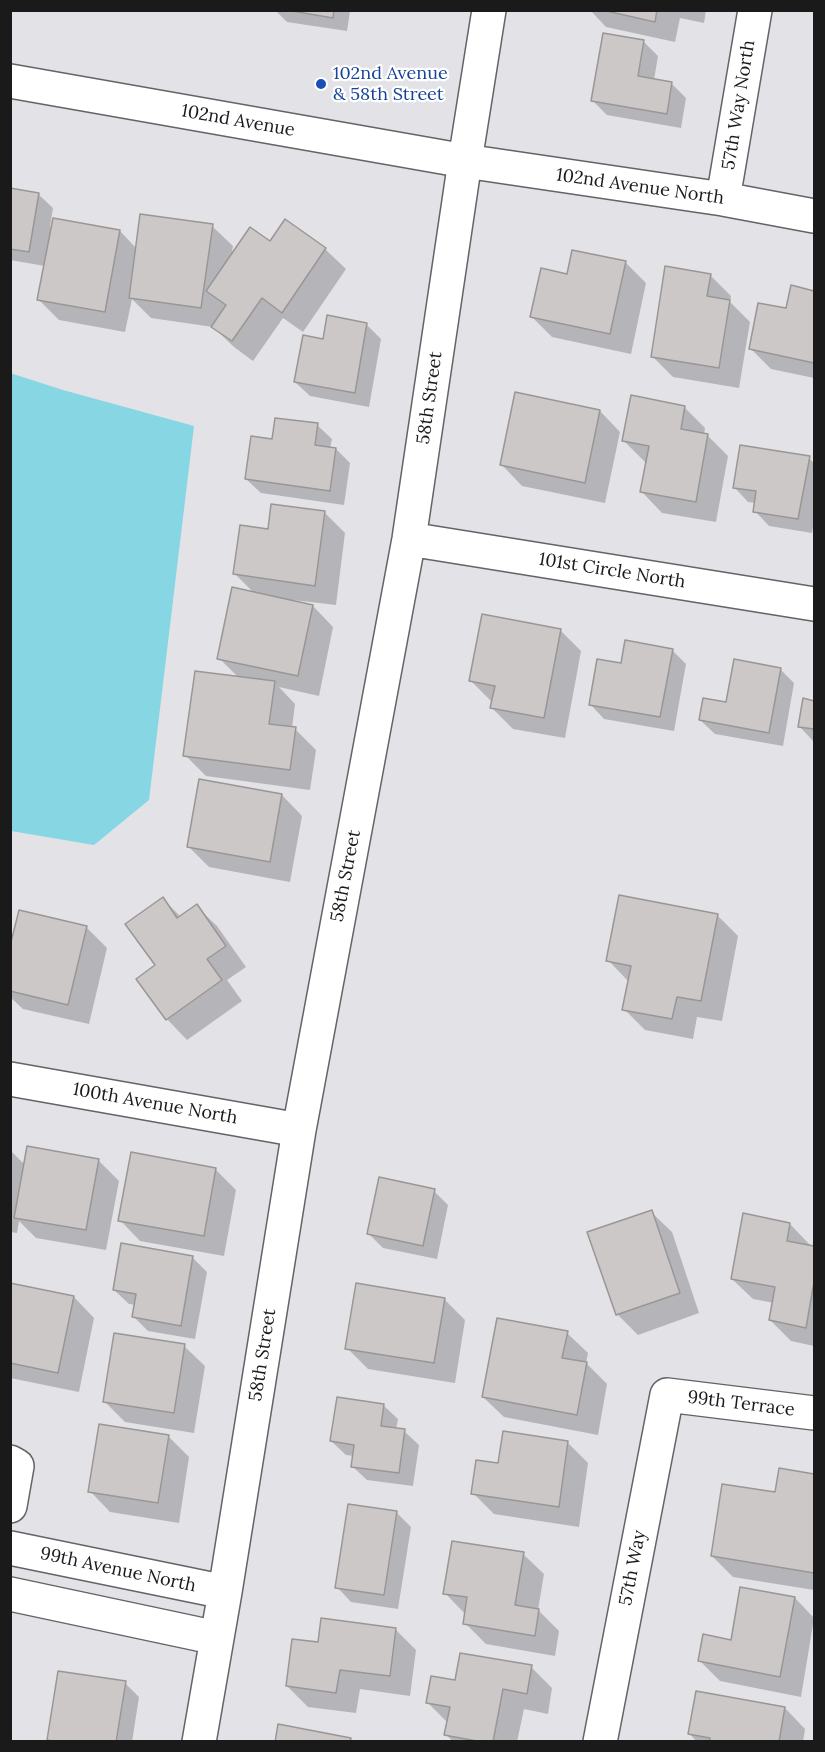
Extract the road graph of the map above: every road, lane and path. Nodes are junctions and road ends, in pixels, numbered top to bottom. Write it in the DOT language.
graph roads {
  1 [pos="489,10"];
  2 [pos="755,10"];
  3 [pos="10,81"];
  4 [pos="465,161"];
  5 [pos="723,199"];
  6 [pos="814,216"];
  7 [pos="409,539"];
  8 [pos="814,604"];
  9 [pos="10,1079"];
  10 [pos="299,1130"];
  11 [pos="667,1395"];
  12 [pos="814,1413"];
  13 [pos="10,1462"];
  14 [pos="10,1506"];
  15 [pos="10,1548"];
  16 [pos="225,1592"];
  17 [pos="10,1594"];
  18 [pos="217,1638"];
  19 [pos="199,1742"];
  20 [pos="600,1742"];
  1 -- 4 [label="street, 58th Street"];
  2 -- 5 [label="street, 57th Way North"];
  3 -- 4 [label="street, 102nd Avenue"];
  4 -- 5 [label="street, 102nd Avenue North"];
  4 -- 7 [label="street, 58th Street"];
  5 -- 6 [label="street, 102nd Avenue North"];
  7 -- 8 [label="street, 101st Circle North"];
  7 -- 10 [label="street, 58th Street"];
  9 -- 10 [label="street, 100th Avenue North"];
  10 -- 16 [label="street, 58th Street"];
  11 -- 12 [label="street, 99th Terrace"];
  11 -- 20 [label="street, 57th Way"];
  13 -- 14 [label="street"];
  15 -- 16 [label="street, 99th Avenue North"];
  16 -- 18 [label="street, 58th Street"];
  17 -- 18 [label="street"];
  18 -- 19 [label="street, 58th Street"];
}
